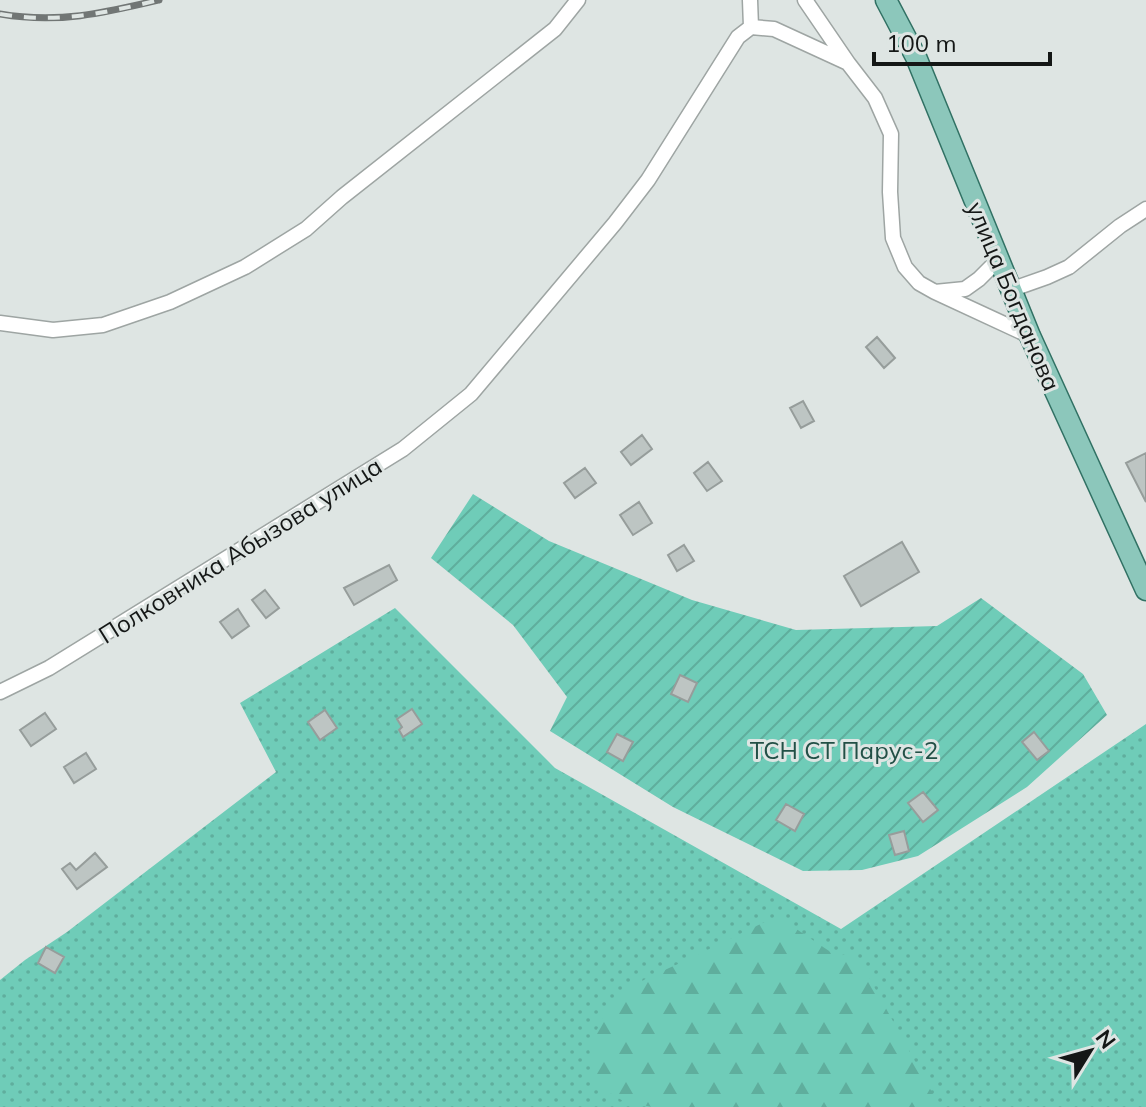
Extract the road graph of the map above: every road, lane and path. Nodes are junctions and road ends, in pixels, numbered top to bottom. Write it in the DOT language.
graph roads {
  1 [pos="578,0"];
  2 [pos="750,0"];
  3 [pos="805,0"];
  4 [pos="886,0"];
  5 [pos="751,27"];
  6 [pos="848,63"];
  7 [pos="1146,209"];
  8 [pos="998,260"];
  9 [pos="1010,290"];
  10 [pos="935,292"];
  11 [pos="0,323"];
  12 [pos="1030,336"];
  13 [pos="1146,590"];
  14 [pos="0,692"];
  1 -- 11 [label="street"];
  2 -- 5 [label="street"];
  3 -- 6 [label="street"];
  4 -- 8 [label="main road, улица Богданова"];
  5 -- 6 [label="street"];
  5 -- 14 [label="street, Полковника Абызова улица"];
  6 -- 10 [label="street"];
  7 -- 9 [label="street"];
  8 -- 9 [label="main road, улица Богданова"];
  8 -- 10 [label="street"];
  9 -- 12 [label="main road, улица Богданова"];
  10 -- 12 [label="street"];
  12 -- 13 [label="main road, улица Богданова"];
}
